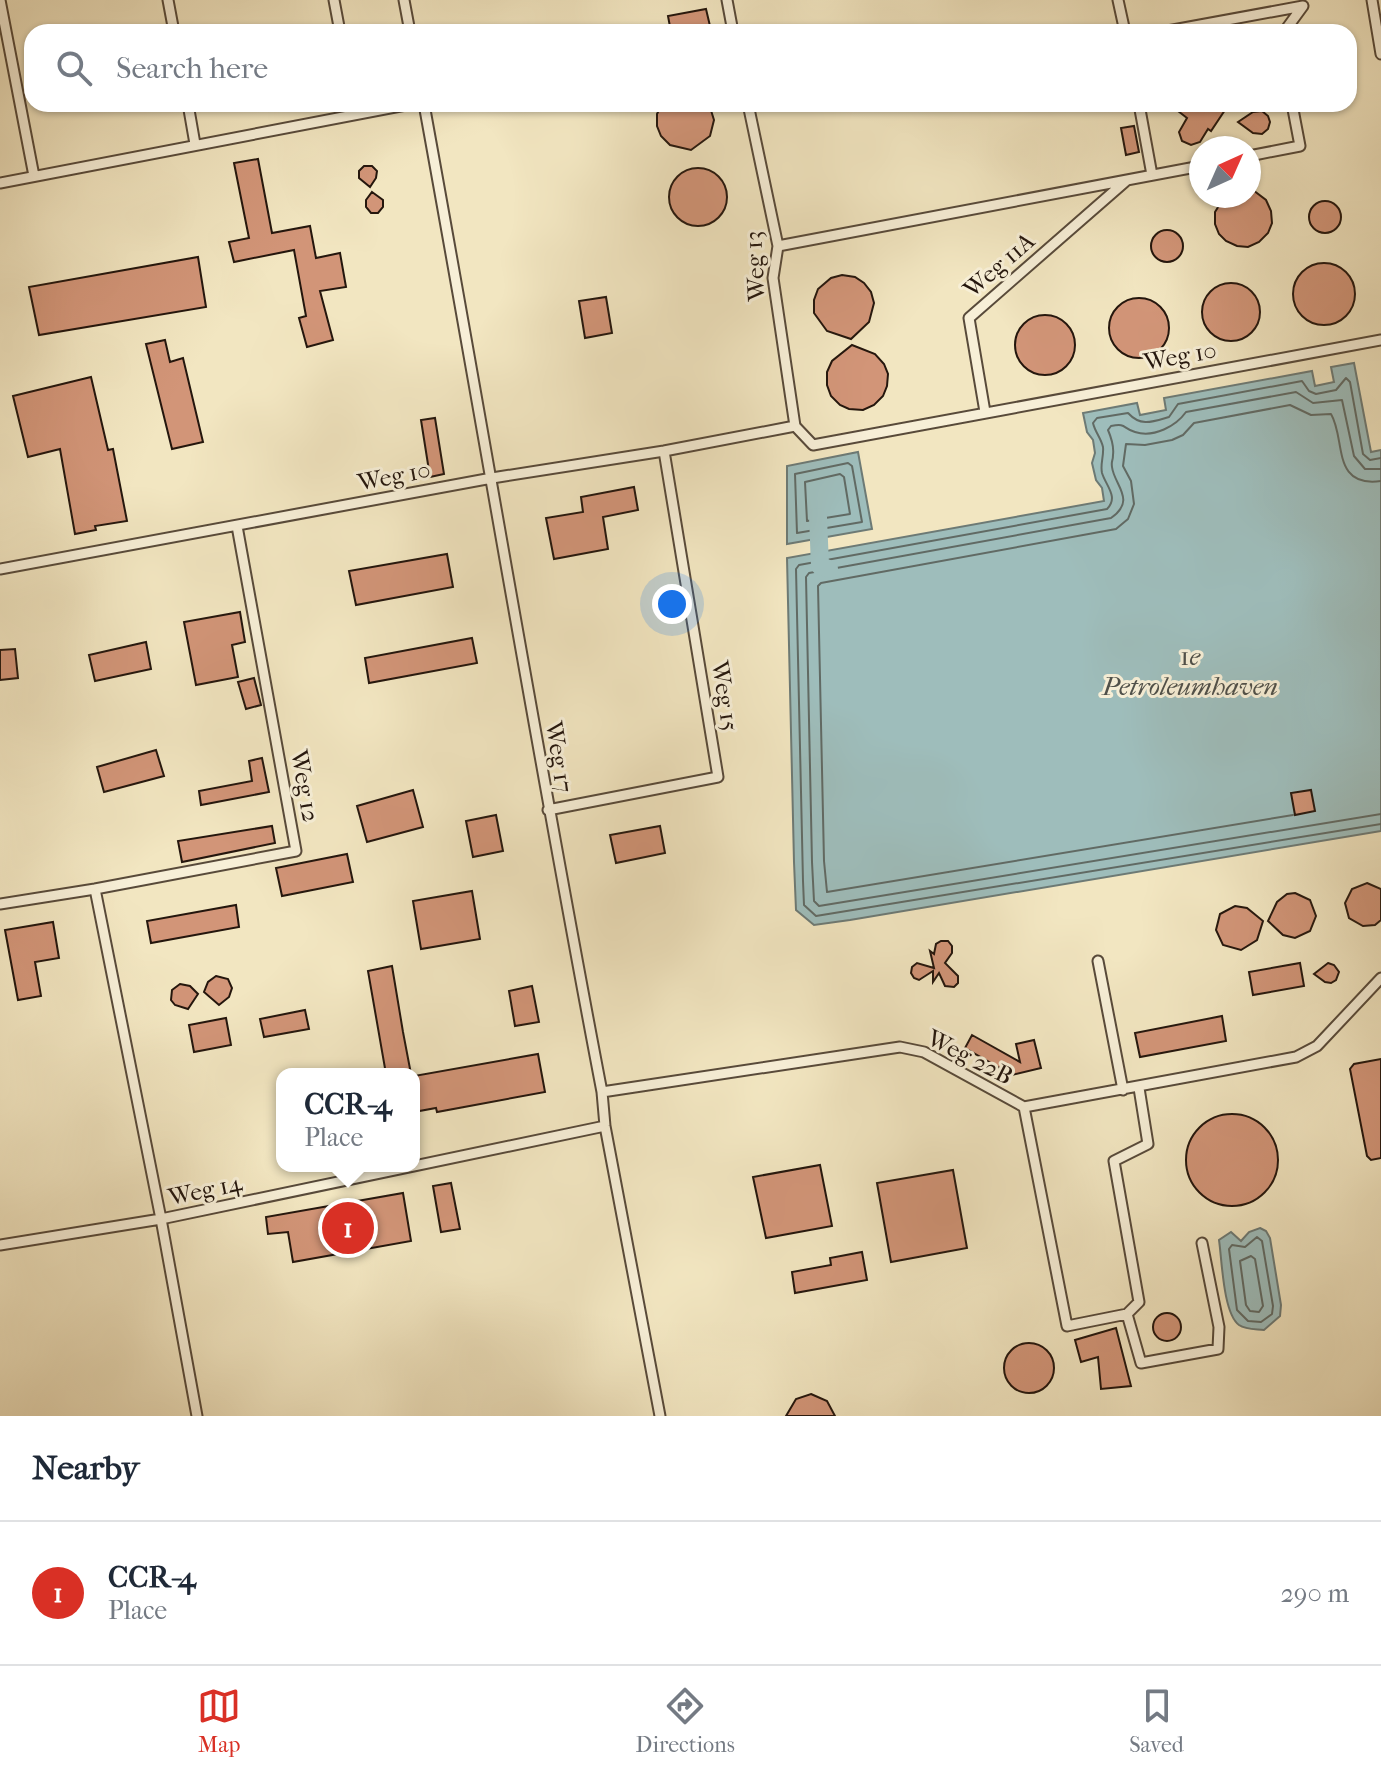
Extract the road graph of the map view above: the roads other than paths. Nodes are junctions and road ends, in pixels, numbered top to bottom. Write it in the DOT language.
graph roads {
  1 [pos="0,0"];
  2 [pos="168,0"];
  3 [pos="334,0"];
  4 [pos="404,0"];
  5 [pos="727,0"];
  6 [pos="1118,0"];
  7 [pos="1372,0"];
  8 [pos="1304,3"];
  9 [pos="172,24"];
  10 [pos="338,24"];
  11 [pos="408,24"];
  12 [pos="732,24"];
  13 [pos="1123,24"];
  14 [pos="1201,24"];
  15 [pos="1290,24"];
  16 [pos="1381,54"];
  17 [pos="189,112"];
  18 [pos="341,112"];
  19 [pos="425,112"];
  20 [pos="750,112"];
  21 [pos="1140,112"];
  22 [pos="1294,112"];
  23 [pos="195,144"];
  24 [pos="1261,154"];
  25 [pos="1189,168"];
  26 [pos="1152,175"];
  27 [pos="34,176"];
  28 [pos="1127,180"];
  29 [pos="0,183"];
  30 [pos="778,246"];
  31 [pos="1381,340"];
  32 [pos="985,412"];
  33 [pos="795,426"];
  34 [pos="664,451"];
  35 [pos="492,478"];
  36 [pos="237,526"];
  37 [pos="0,569"];
  38 [pos="548,810"];
  39 [pos="95,889"];
  40 [pos="0,904"];
  41 [pos="1098,961"];
  42 [pos="1381,978"];
  43 [pos="1139,1088"];
  44 [pos="1123,1090"];
  45 [pos="602,1092"];
  46 [pos="1024,1107"];
  47 [pos="605,1126"];
  48 [pos="420,1165"];
  49 [pos="385,1172"];
  50 [pos="161,1219"];
  51 [pos="1202,1243"];
  52 [pos="0,1245"];
  53 [pos="1127,1314"];
  54 [pos="197,1416"];
  55 [pos="660,1416"];
  1 -- 27 [label="lane"];
  2 -- 9 [label="lane"];
  3 -- 10 [label="lane"];
  4 -- 11 [label="lane"];
  5 -- 12 [label="lane"];
  6 -- 13 [label="lane"];
  7 -- 16 [label="lane"];
  8 -- 14 [label="lane"];
  8 -- 15 [label="lane"];
  17 -- 23 [label="lane"];
  18 -- 23 [label="lane"];
  19 -- 35 [label="lane, Weg 17"];
  20 -- 30 [label="lane, Weg 13"];
  21 -- 26 [label="lane"];
  22 -- 24 [label="lane"];
  23 -- 27 [label="lane"];
  25 -- 26 [label="lane"];
  26 -- 28 [label="lane"];
  27 -- 29 [label="lane"];
  28 -- 30 [label="lane"];
  28 -- 32 [label="lane, Weg 11A"];
  30 -- 33 [label="lane, Weg 13"];
  31 -- 32 [label="lane, Weg 10"];
  32 -- 33 [label="lane, Weg 10"];
  33 -- 34 [label="lane, Weg 10"];
  34 -- 35 [label="lane, Weg 10"];
  34 -- 38 [label="lane, Weg 15"];
  35 -- 36 [label="lane, Weg 10"];
  35 -- 38 [label="lane, Weg 17"];
  36 -- 37 [label="lane, Weg 10"];
  36 -- 39 [label="lane, Weg 12"];
  38 -- 45 [label="lane, Weg 17"];
  39 -- 40 [label="lane, Weg 12"];
  39 -- 50 [label="lane"];
  41 -- 44 [label="lane"];
  42 -- 43 [label="lane, Weg 22B"];
  43 -- 44 [label="lane, Weg 22B"];
  43 -- 53 [label="lane"];
  44 -- 46 [label="lane, Weg 22B"];
  45 -- 46 [label="lane, Weg 22B"];
  45 -- 47 [label="lane, Weg 17"];
  46 -- 53 [label="lane"];
  47 -- 48 [label="lane, Weg 14"];
  47 -- 55 [label="lane, Weg 17"];
  49 -- 50 [label="lane, Weg 14"];
  50 -- 52 [label="lane, Weg 14"];
  50 -- 54 [label="lane"];
  51 -- 53 [label="lane"];
}
